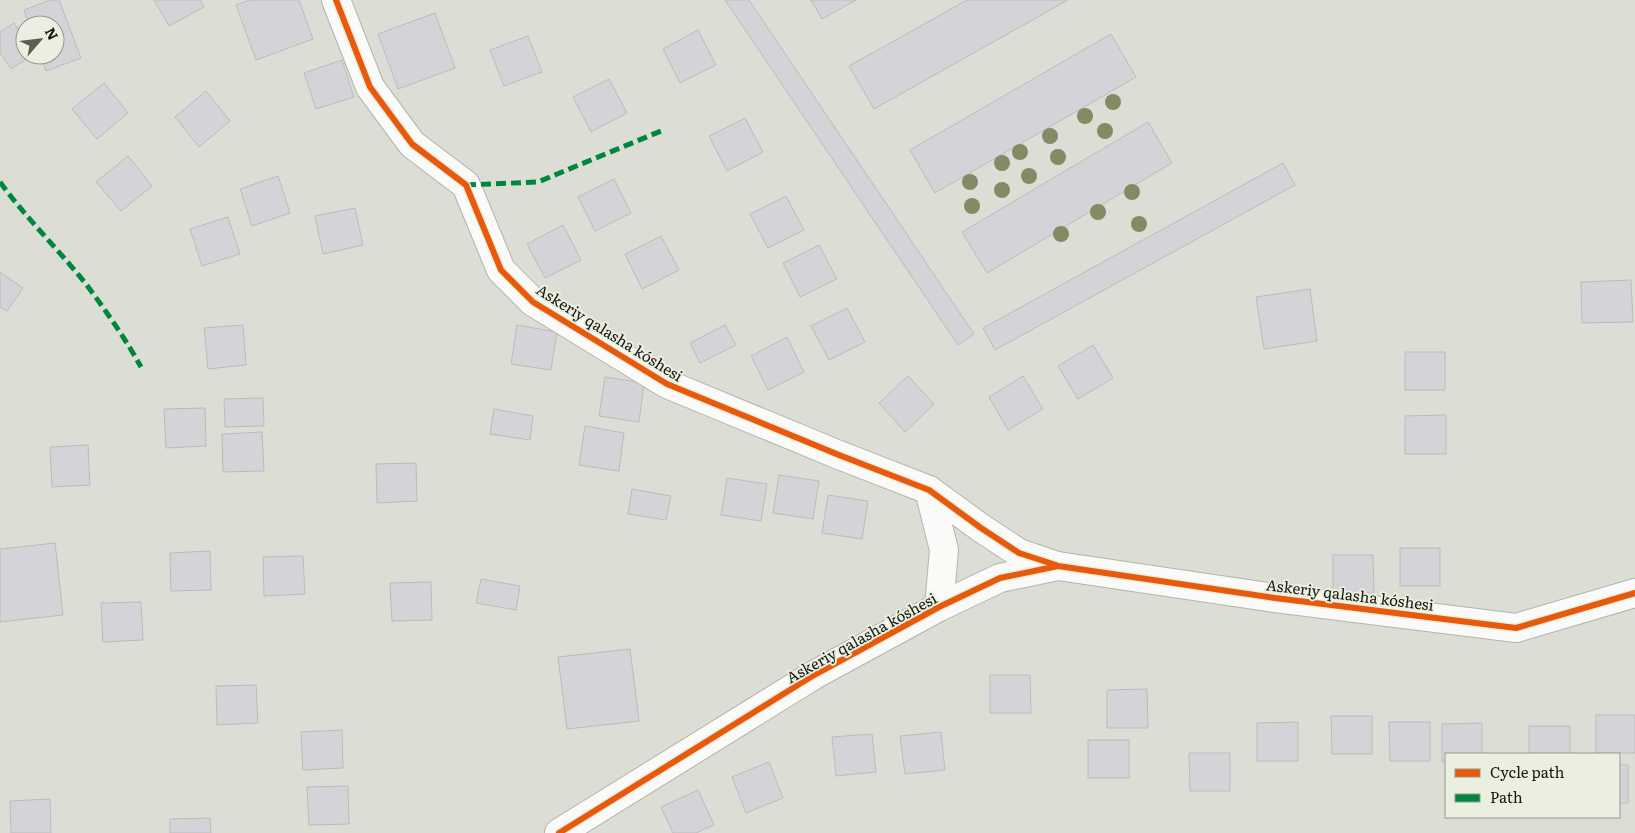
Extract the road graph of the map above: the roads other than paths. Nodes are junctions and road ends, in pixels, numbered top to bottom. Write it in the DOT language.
graph roads {
  1 [pos="336,0"];
  2 [pos="929,490"];
  3 [pos="1058,566"];
  4 [pos="1635,593"];
  5 [pos="939,607"];
  6 [pos="559,833"];
  1 -- 2 [label="street, Askeriy qalasha kóshesi"];
  2 -- 3 [label="street, Askeriy qalasha kóshesi"];
  2 -- 5 [label="street"];
  3 -- 4 [label="street, Askeriy qalasha kóshesi"];
  3 -- 5 [label="street, Askeriy qalasha kóshesi"];
  5 -- 6 [label="street, Askeriy qalasha kóshesi"];
}
